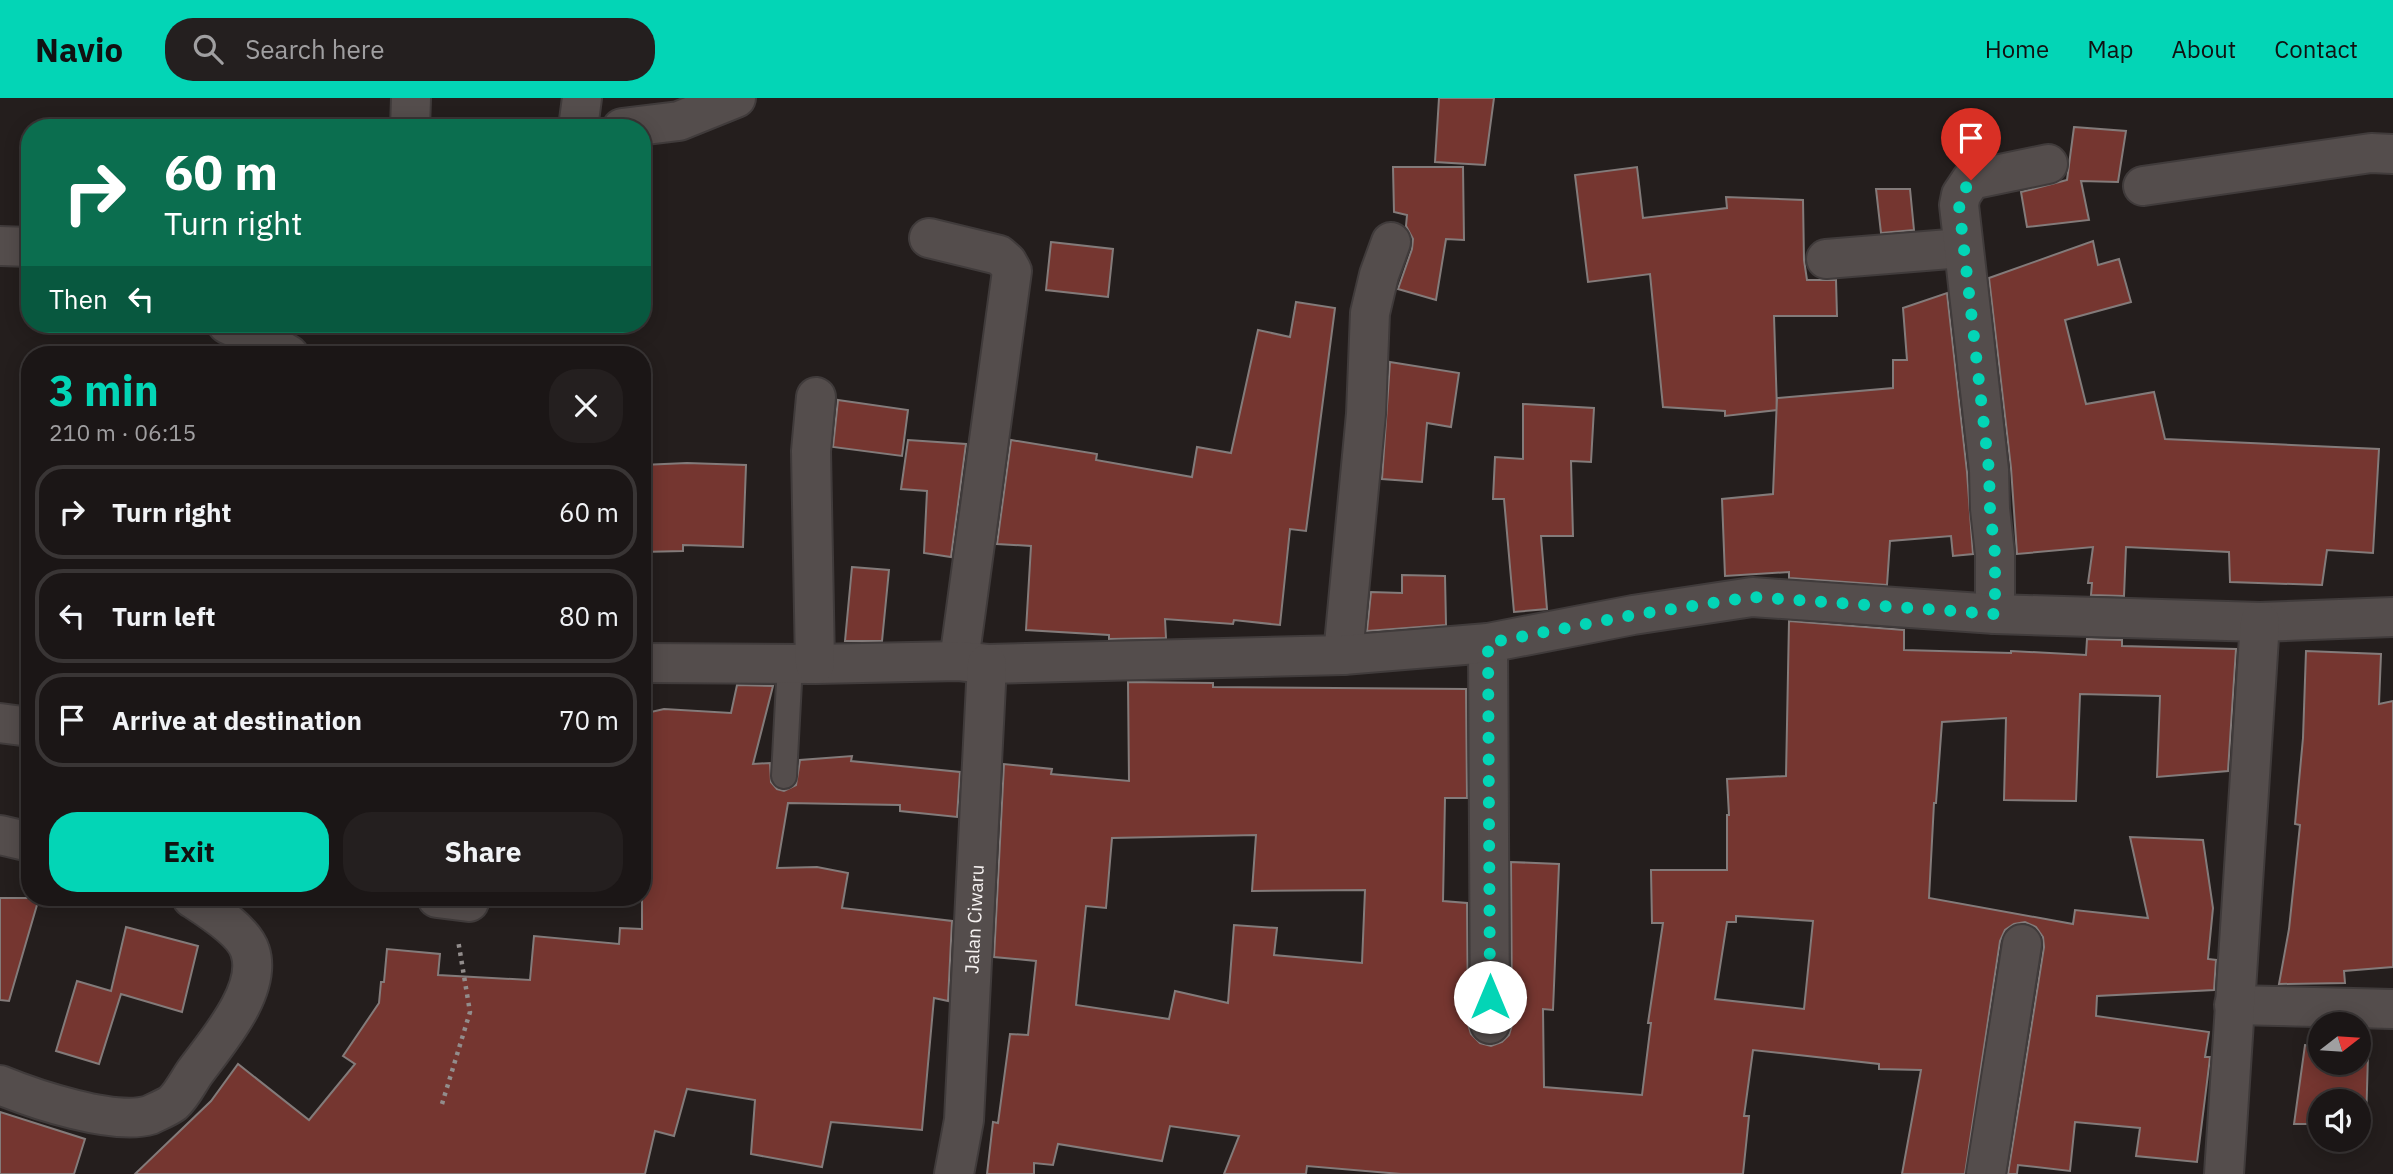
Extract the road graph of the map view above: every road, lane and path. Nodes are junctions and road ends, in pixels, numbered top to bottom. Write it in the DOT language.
graph roads {
  1 [pos="411,98"];
  2 [pos="582,98"];
  3 [pos="736,98"];
  4 [pos="410,119"];
  5 [pos="579,119"];
  6 [pos="651,124"];
  7 [pos="2393,154"];
  8 [pos="2048,164"];
  9 [pos="2143,186"];
  10 [pos="929,238"];
  11 [pos="1391,242"];
  12 [pos="0,246"];
  13 [pos="21,247"];
  14 [pos="1962,248"];
  15 [pos="1826,259"];
  16 [pos="255,333"];
  17 [pos="280,341"];
  18 [pos="816,397"];
  19 [pos="1995,614"];
  20 [pos="2393,617"];
  21 [pos="2260,622"];
  22 [pos="1488,643"];
  23 [pos="1343,655"];
  24 [pos="651,663"];
  25 [pos="973,663"];
  26 [pos="803,664"];
  27 [pos="0,723"];
  28 [pos="21,726"];
  29 [pos="784,776"];
  30 [pos="0,835"];
  31 [pos="21,840"];
  32 [pos="203,906"];
  33 [pos="454,906"];
  34 [pos="2022,944"];
  35 [pos="2234,1005"];
  36 [pos="2393,1009"];
  37 [pos="1490,1024"];
  38 [pos="0,1085"];
  39 [pos="442,1104"];
  40 [pos="954,1174"];
  41 [pos="1986,1174"];
  42 [pos="2224,1174"];
  1 -- 4 [label="street"];
  2 -- 5 [label="street"];
  3 -- 6 [label="street"];
  7 -- 9 [label="street"];
  8 -- 14 [label="street"];
  10 -- 25 [label="street, Jalan Ciwaru"];
  11 -- 23 [label="street"];
  12 -- 13 [label="street"];
  14 -- 15 [label="street"];
  14 -- 19 [label="street"];
  16 -- 17 [label="street"];
  18 -- 26 [label="street"];
  19 -- 21 [label="street"];
  19 -- 22 [label="street"];
  20 -- 21 [label="street"];
  21 -- 35 [label="street"];
  22 -- 23 [label="street"];
  22 -- 37 [label="street"];
  23 -- 25 [label="street"];
  24 -- 26 [label="street"];
  25 -- 26 [label="street"];
  25 -- 40 [label="street, Jalan Ciwaru"];
  26 -- 29 [label="lane"];
  27 -- 28 [label="street"];
  30 -- 31 [label="street"];
  32 -- 38 [label="street"];
  33 -- 39 [label="path"];
  34 -- 41 [label="street"];
  35 -- 36 [label="street"];
  35 -- 42 [label="street"];
}
